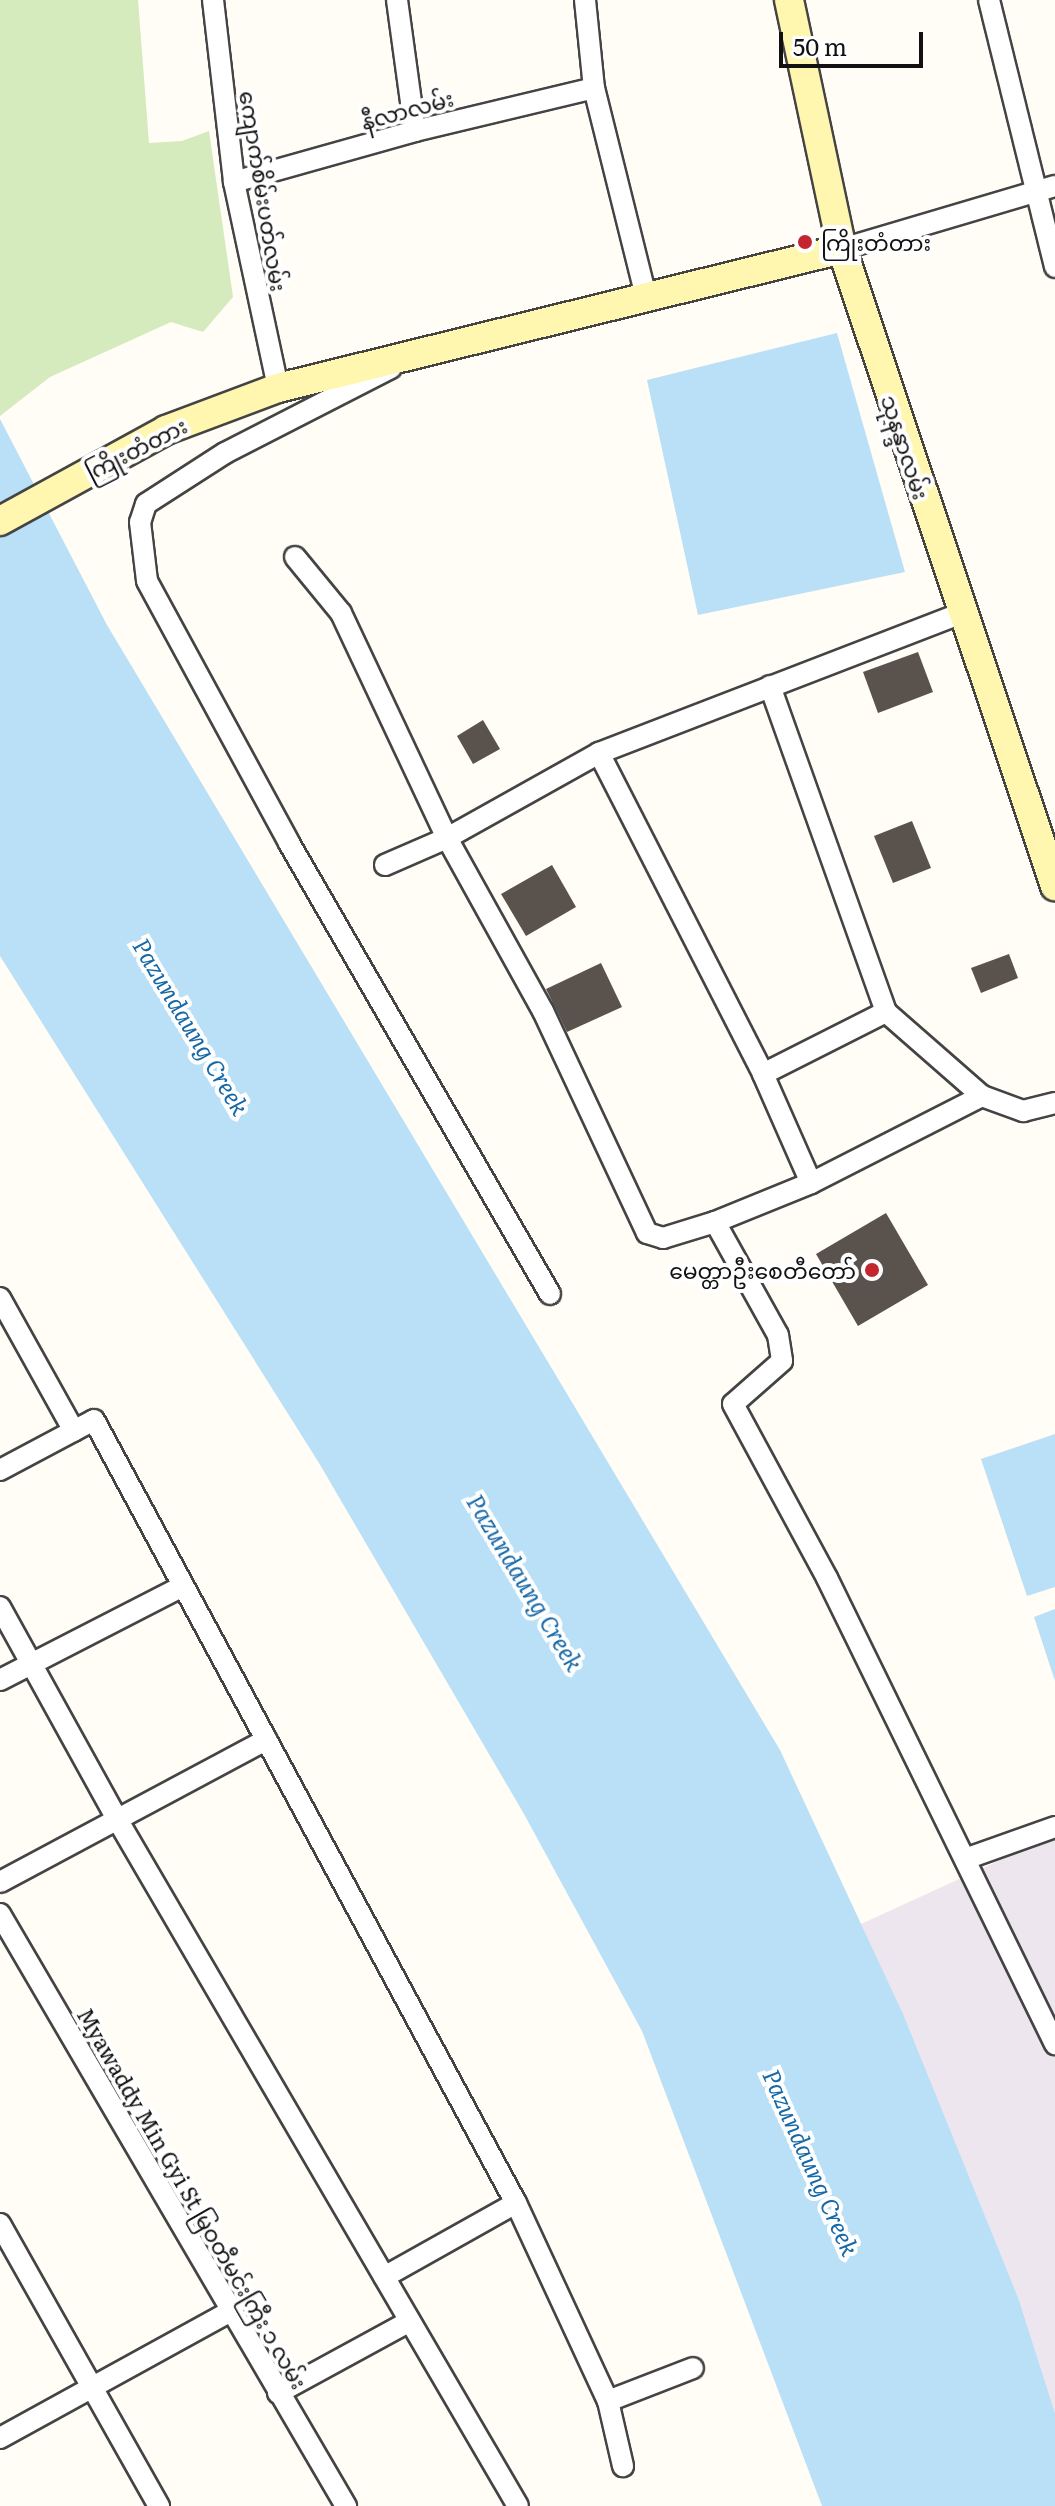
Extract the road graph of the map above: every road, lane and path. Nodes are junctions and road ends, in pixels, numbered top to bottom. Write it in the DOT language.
graph roads {
  1 [pos="213,0"];
  2 [pos="397,0"];
  3 [pos="585,0"];
  4 [pos="789,0"];
  5 [pos="989,0"];
  6 [pos="594,88"];
  7 [pos="415,131"];
  8 [pos="234,182"];
  9 [pos="1046,189"];
  10 [pos="842,249"];
  11 [pos="1055,267"];
  12 [pos="646,297"];
  13 [pos="423,352"];
  14 [pos="272,390"];
  15 [pos="0,521"];
  16 [pos="295,557"];
  17 [pos="960,614"];
  18 [pos="770,686"];
  19 [pos="599,753"];
  20 [pos="447,838"];
  21 [pos="385,865"];
  22 [pos="1055,886"];
  23 [pos="886,1012"];
  24 [pos="763,1074"];
  25 [pos="982,1096"];
  26 [pos="1055,1103"];
  27 [pos="811,1183"];
  28 [pos="715,1222"];
  29 [pos="550,1294"];
  30 [pos="0,1298"];
  31 [pos="74,1431"];
  32 [pos="0,1470"];
  33 [pos="183,1586"];
  34 [pos="0,1607"];
  35 [pos="32,1663"];
  36 [pos="0,1680"];
  37 [pos="266,1740"];
  38 [pos="117,1819"];
  39 [pos="1055,1827"];
  40 [pos="968,1858"];
  41 [pos="0,1882"];
  42 [pos="0,1914"];
  43 [pos="1055,2044"];
  44 [pos="516,2203"];
  45 [pos="0,2224"];
  46 [pos="384,2277"];
  47 [pos="229,2312"];
  48 [pos="410,2321"];
  49 [pos="693,2368"];
  50 [pos="92,2388"];
  51 [pos="278,2393"];
  52 [pos="608,2401"];
  53 [pos="0,2438"];
  54 [pos="623,2466"];
  55 [pos="159,2506"];
  56 [pos="346,2506"];
  57 [pos="518,2506"];
  1 -- 8 [label="street, ကျောက်စိမ်းပတ်လမ်း"];
  2 -- 7 [label="street"];
  3 -- 6 [label="street"];
  4 -- 10 [label="main road, သုနန္ဒာလမ်း"];
  5 -- 9 [label="street"];
  6 -- 7 [label="street, နီလာလမ်း"];
  6 -- 12 [label="street"];
  7 -- 8 [label="street, နီလာလမ်း"];
  8 -- 14 [label="street, ကျောက်စိမ်းပတ်လမ်း"];
  9 -- 10 [label="street"];
  9 -- 11 [label="street"];
  10 -- 12 [label="main road, ကြိုးတံတား"];
  10 -- 17 [label="main road, သုနန္ဒာလမ်း"];
  12 -- 13 [label="main road, ကြိုးတံတား"];
  13 -- 14 [label="main road, ကြိုးတံတား"];
  13 -- 29 [label="street"];
  14 -- 15 [label="main road, ကြိုးတံတား"];
  16 -- 20 [label="street"];
  17 -- 18 [label="street"];
  17 -- 22 [label="main road, သုနန္ဒာလမ်း"];
  18 -- 19 [label="street"];
  18 -- 23 [label="street"];
  19 -- 20 [label="street"];
  19 -- 24 [label="street"];
  20 -- 21 [label="street"];
  20 -- 28 [label="street"];
  23 -- 24 [label="street"];
  23 -- 25 [label="street"];
  24 -- 27 [label="street"];
  25 -- 26 [label="street"];
  25 -- 27 [label="street"];
  27 -- 28 [label="street"];
  28 -- 40 [label="street"];
  30 -- 31 [label="street"];
  31 -- 32 [label="street"];
  31 -- 33 [label="street"];
  33 -- 35 [label="street"];
  33 -- 37 [label="street"];
  34 -- 35 [label="street"];
  35 -- 36 [label="street"];
  35 -- 38 [label="street"];
  37 -- 38 [label="street"];
  37 -- 44 [label="street"];
  38 -- 41 [label="street"];
  38 -- 46 [label="street"];
  39 -- 40 [label="street"];
  40 -- 43 [label="street"];
  42 -- 47 [label="street, Myawaddy Min Gyi St မြဝတီမင်းကြီး ၁ လမ်း"];
  44 -- 46 [label="street"];
  44 -- 52 [label="street"];
  45 -- 50 [label="street"];
  46 -- 48 [label="street"];
  47 -- 50 [label="street"];
  47 -- 51 [label="street, Myawaddy Min Gyi St မြဝတီမင်းကြီး ၁ လမ်း"];
  48 -- 51 [label="street"];
  48 -- 57 [label="street"];
  49 -- 52 [label="street"];
  50 -- 53 [label="street"];
  50 -- 55 [label="street"];
  51 -- 56 [label="street, Myawaddy Min Gyi St မြဝတီမင်းကြီး ၁ လမ်း"];
  52 -- 54 [label="street"];
}
